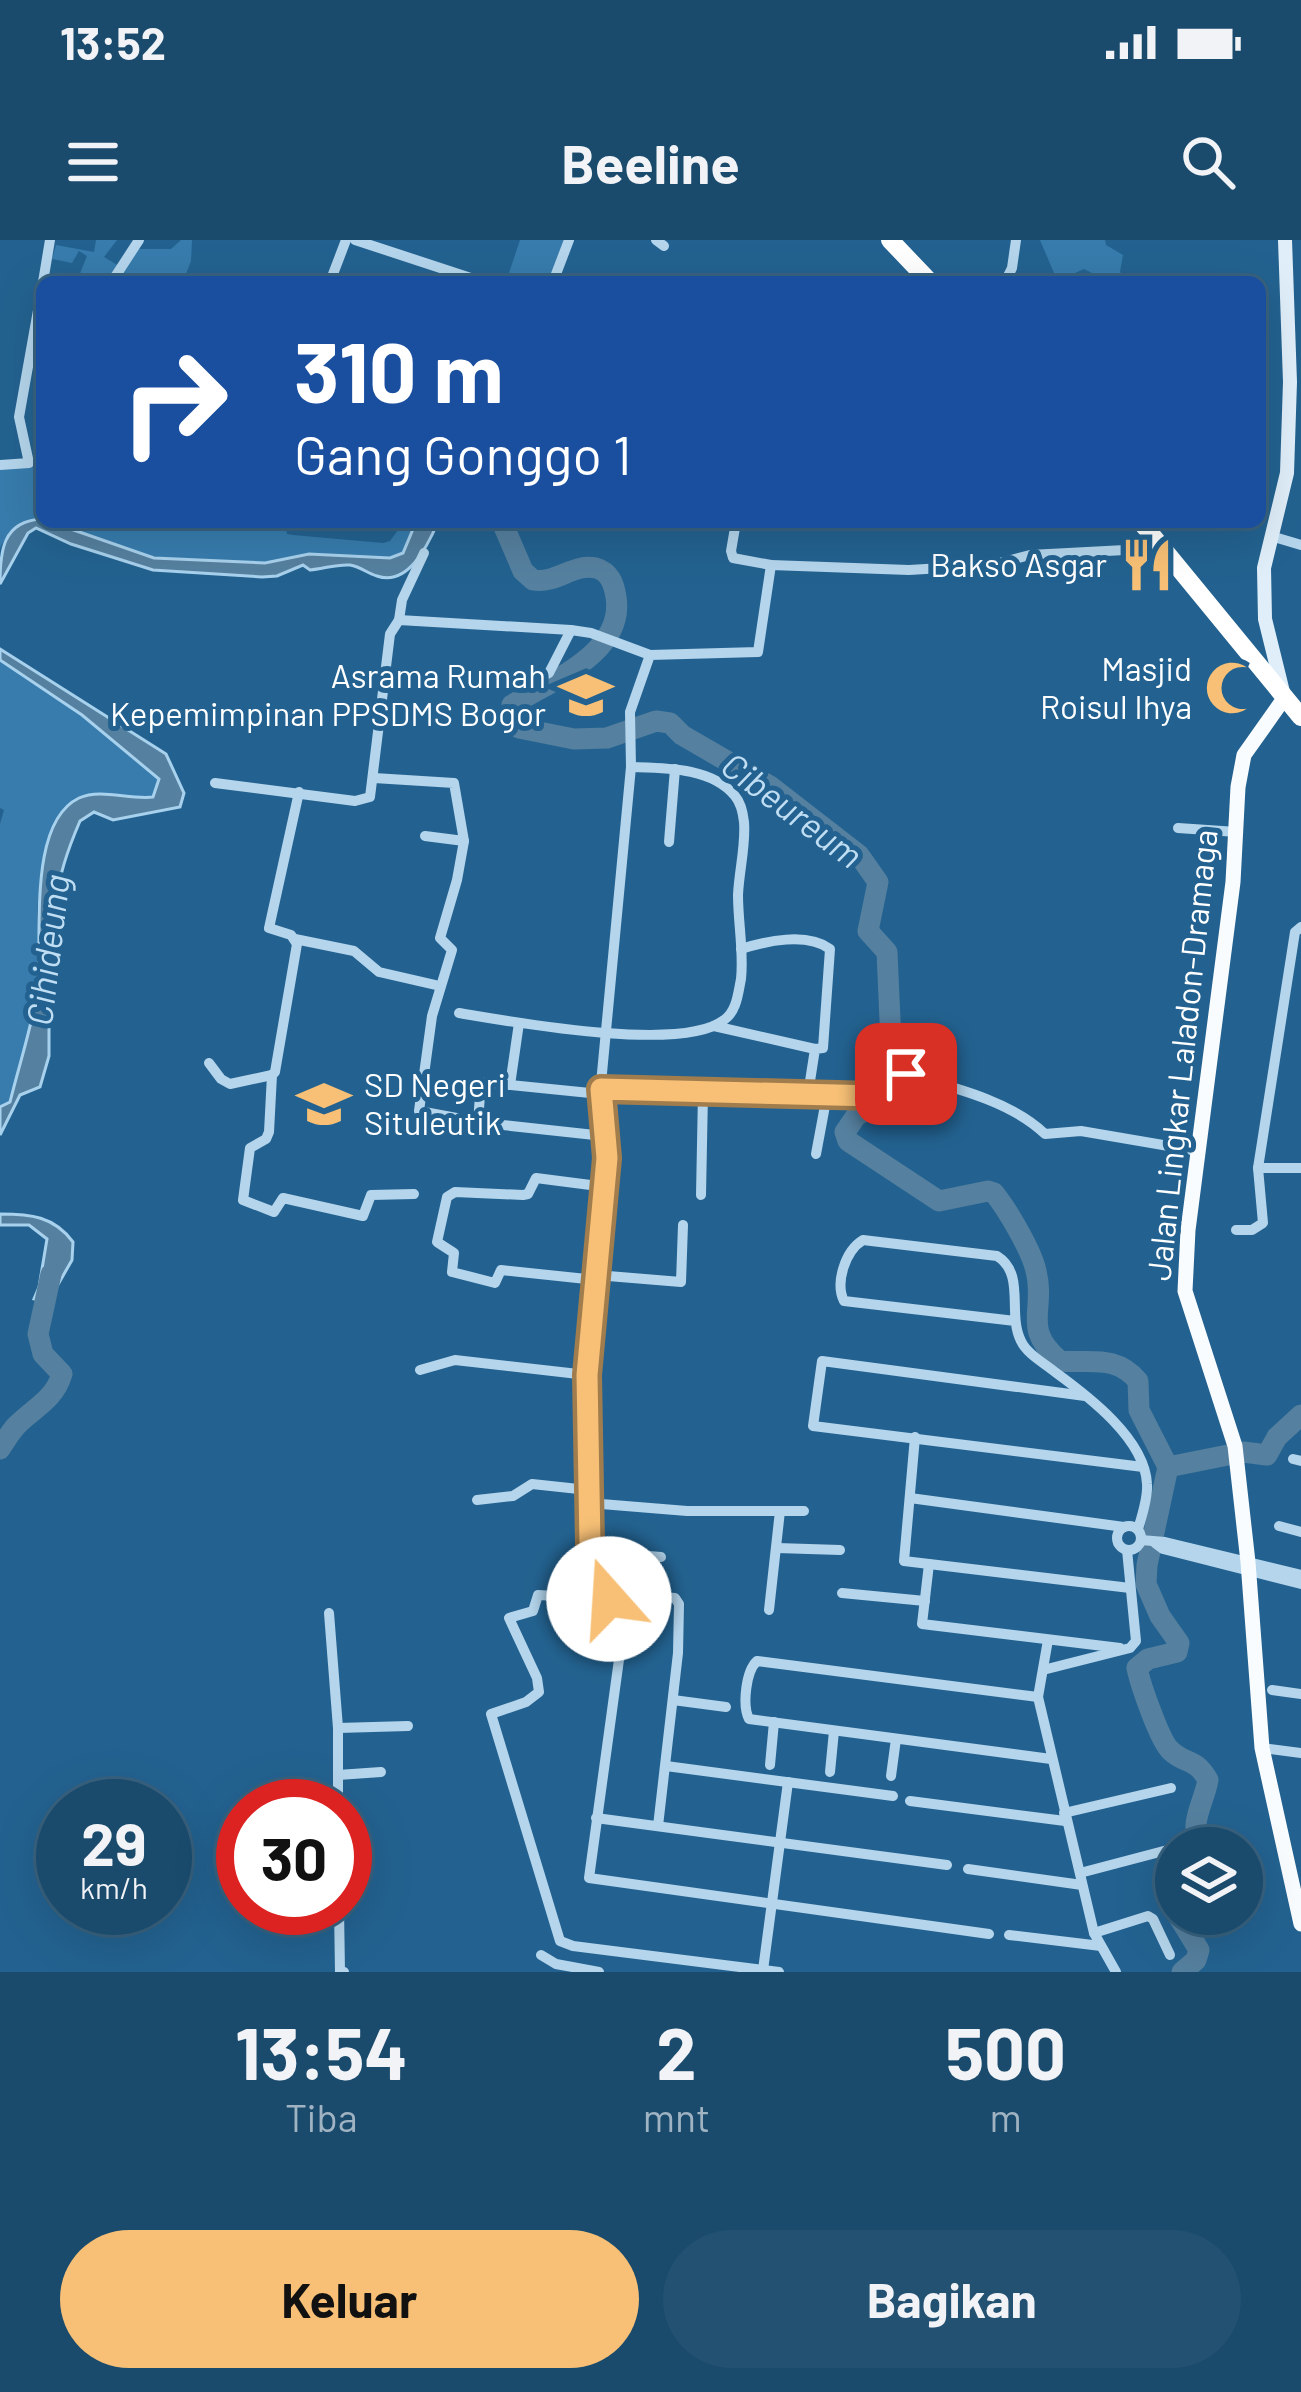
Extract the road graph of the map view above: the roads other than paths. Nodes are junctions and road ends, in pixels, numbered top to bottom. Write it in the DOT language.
graph roads {
  1 [pos="50,240"];
  2 [pos="139,240"];
  3 [pos="346,240"];
  4 [pos="356,240"];
  5 [pos="569,240"];
  6 [pos="890,240"];
  7 [pos="1016,240"];
  8 [pos="1285,240"];
  9 [pos="44,276"];
  10 [pos="115,276"];
  11 [pos="332,276"];
  12 [pos="465,276"];
  13 [pos="555,276"];
  14 [pos="924,276"];
  15 [pos="1008,276"];
  16 [pos="36,324"];
  17 [pos="0,465"];
  18 [pos="735,528"];
  19 [pos="1146,528"];
  20 [pos="1271,536"];
  21 [pos="1301,545"];
  22 [pos="1162,548"];
  23 [pos="424,553"];
  24 [pos="771,565"];
  25 [pos="399,620"];
  26 [pos="571,630"];
  27 [pos="650,656"];
  28 [pos="518,688"];
  29 [pos="1285,697"];
  30 [pos="1301,717"];
  31 [pos="631,767"];
  32 [pos="675,769"];
  33 [pos="374,778"];
  34 [pos="215,783"];
  35 [pos="299,792"];
  36 [pos="1178,828"];
  37 [pos="1237,832"];
  38 [pos="425,836"];
  39 [pos="464,841"];
  40 [pos="669,842"];
  41 [pos="1301,927"];
  42 [pos="296,939"];
  43 [pos="741,950"];
  44 [pos="440,986"];
  45 [pos="459,1013"];
  46 [pos="519,1023"];
  47 [pos="714,1026"];
  48 [pos="605,1032"];
  49 [pos="815,1049"];
  50 [pos="209,1063"];
  51 [pos="272,1075"];
  52 [pos="510,1085"];
  53 [pos="601,1091"];
  54 [pos="703,1093"];
  55 [pos="808,1094"];
  56 [pos="827,1095"];
  57 [pos="493,1124"];
  58 [pos="604,1136"];
  59 [pos="1198,1151"];
  60 [pos="817,1154"];
  61 [pos="1258,1168"];
  62 [pos="1301,1168"];
  63 [pos="606,1187"];
  64 [pos="414,1194"];
  65 [pos="701,1195"];
  66 [pos="683,1225"];
  67 [pos="1236,1230"];
  68 [pos="596,1278"];
  69 [pos="1015,1321"];
  70 [pos="420,1370"];
  71 [pos="587,1375"];
  72 [pos="1088,1396"];
  73 [pos="915,1437"];
  74 [pos="1143,1467"];
  75 [pos="588,1497"];
  76 [pos="910,1498"];
  77 [pos="477,1500"];
  78 [pos="780,1511"];
  79 [pos="804,1511"];
  80 [pos="1279,1526"];
  81 [pos="1136,1532"];
  82 [pos="1301,1532"];
  83 [pos="776,1548"];
  84 [pos="840,1550"];
  85 [pos="1127,1550"];
  86 [pos="599,1552"];
  87 [pos="661,1557"];
  88 [pos="929,1564"];
  89 [pos="1249,1566"];
  90 [pos="1301,1575"];
  91 [pos="1301,1584"];
  92 [pos="1130,1588"];
  93 [pos="842,1593"];
  94 [pos="925,1601"];
  95 [pos="769,1610"];
  96 [pos="329,1613"];
  97 [pos="1048,1640"];
  98 [pos="1120,1648"];
  99 [pos="1043,1670"];
  100 [pos="1272,1690"];
  101 [pos="1301,1694"];
  102 [pos="1038,1697"];
  103 [pos="673,1700"];
  104 [pos="726,1707"];
  105 [pos="774,1722"];
  106 [pos="408,1726"];
  107 [pos="338,1728"];
  108 [pos="834,1731"];
  109 [pos="896,1739"];
  110 [pos="1262,1748"];
  111 [pos="1301,1753"];
  112 [pos="1051,1759"];
  113 [pos="666,1766"];
  114 [pos="770,1766"];
  115 [pos="381,1772"];
  116 [pos="830,1772"];
  117 [pos="338,1775"];
  118 [pos="890,1776"];
  119 [pos="338,1779"];
  120 [pos="788,1782"];
  121 [pos="1171,1788"];
  122 [pos="893,1796"];
  123 [pos="910,1801"];
  124 [pos="1065,1817"];
  125 [pos="596,1818"];
  126 [pos="658,1826"];
  127 [pos="780,1842"];
  128 [pos="1155,1855"];
  129 [pos="947,1865"];
  130 [pos="968,1869"];
  131 [pos="1081,1879"];
  132 [pos="772,1904"];
  133 [pos="1301,1924"];
  134 [pos="1094,1933"];
  135 [pos="988,1934"];
  136 [pos="339,1935"];
  137 [pos="1009,1935"];
  138 [pos="1101,1946"];
  139 [pos="541,1955"];
  140 [pos="1170,1955"];
  141 [pos="680,1966"];
  142 [pos="763,1970"];
  143 [pos="344,1972"];
  144 [pos="598,1972"];
  145 [pos="778,1972"];
  146 [pos="1116,1972"];
  1 -- 9 [label="street"];
  2 -- 10 [label="street"];
  3 -- 11 [label="street"];
  4 -- 12 [label="street"];
  5 -- 13 [label="street"];
  6 -- 14 [label="highway"];
  7 -- 15 [label="street"];
  8 -- 20 [label="street"];
  16 -- 17 [label="street"];
  18 -- 24 [label="street"];
  19 -- 22 [label="highway"];
  20 -- 21 [label="street"];
  20 -- 29 [label="street"];
  22 -- 24 [label="street"];
  22 -- 29 [label="highway"];
  23 -- 25 [label="street"];
  24 -- 27 [label="street"];
  25 -- 26 [label="street"];
  25 -- 33 [label="street"];
  26 -- 27 [label="street"];
  26 -- 28 [label="street"];
  27 -- 31 [label="street"];
  29 -- 30 [label="highway"];
  29 -- 37 [label="main road, Jalan Lingkar Laladon-Dramaga"];
  31 -- 32 [label="street"];
  31 -- 48 [label="street"];
  32 -- 40 [label="street"];
  32 -- 43 [label="street"];
  33 -- 35 [label="street"];
  33 -- 39 [label="street"];
  34 -- 35 [label="street"];
  35 -- 42 [label="street"];
  36 -- 37 [label="street"];
  37 -- 59 [label="main road, Jalan Lingkar Laladon-Dramaga"];
  38 -- 39 [label="street"];
  39 -- 44 [label="street"];
  41 -- 61 [label="street"];
  42 -- 44 [label="street"];
  42 -- 51 [label="street"];
  43 -- 47 [label="street"];
  43 -- 49 [label="street"];
  44 -- 52 [label="street"];
  45 -- 46 [label="street"];
  46 -- 48 [label="street"];
  46 -- 52 [label="street"];
  47 -- 48 [label="street"];
  47 -- 49 [label="street"];
  48 -- 53 [label="street"];
  49 -- 55 [label="street"];
  50 -- 51 [label="street"];
  51 -- 64 [label="street"];
  52 -- 53 [label="street"];
  53 -- 54 [label="street"];
  53 -- 58 [label="street"];
  54 -- 55 [label="street"];
  54 -- 65 [label="street"];
  55 -- 56 [label="street"];
  56 -- 59 [label="street"];
  56 -- 60 [label="street"];
  57 -- 58 [label="street"];
  58 -- 63 [label="street"];
  59 -- 89 [label="main road, Jalan Lingkar Laladon-Dramaga"];
  61 -- 62 [label="street"];
  61 -- 67 [label="street"];
  63 -- 68 [label="street"];
  63 -- 68 [label="street"];
  66 -- 68 [label="street"];
  68 -- 71 [label="street"];
  69 -- 69 [label="street"];
  69 -- 72 [label="street"];
  70 -- 71 [label="street"];
  71 -- 75 [label="street"];
  72 -- 73 [label="street"];
  72 -- 74 [label="street"];
  73 -- 74 [label="street"];
  73 -- 76 [label="street"];
  74 -- 81 [label="street"];
  75 -- 77 [label="street"];
  75 -- 78 [label="street"];
  75 -- 86 [label="street"];
  76 -- 81 [label="street"];
  76 -- 88 [label="street"];
  78 -- 79 [label="street"];
  78 -- 83 [label="street"];
  80 -- 82 [label="street"];
  81 -- 85 [label="street"];
  81 -- 85 [label="street"];
  81 -- 89 [label="street"];
  83 -- 84 [label="street"];
  83 -- 95 [label="street"];
  85 -- 92 [label="street"];
  86 -- 87 [label="street"];
  86 -- 141 [label="street"];
  88 -- 92 [label="street"];
  88 -- 94 [label="street"];
  89 -- 90 [label="street"];
  89 -- 91 [label="street"];
  89 -- 110 [label="main road, Jalan Lingkar Laladon-Dramaga"];
  92 -- 98 [label="street"];
  93 -- 94 [label="street"];
  94 -- 97 [label="street"];
  96 -- 107 [label="street"];
  97 -- 98 [label="street"];
  97 -- 99 [label="street"];
  98 -- 99 [label="street"];
  99 -- 102 [label="street"];
  100 -- 101 [label="street"];
  102 -- 105 [label="street"];
  102 -- 112 [label="street"];
  103 -- 104 [label="street"];
  103 -- 113 [label="street"];
  103 -- 125 [label="street"];
  105 -- 108 [label="street"];
  105 -- 114 [label="street"];
  106 -- 107 [label="street"];
  107 -- 117 [label="street"];
  108 -- 109 [label="street"];
  108 -- 116 [label="street"];
  109 -- 112 [label="street"];
  109 -- 118 [label="street"];
  110 -- 111 [label="street"];
  110 -- 133 [label="main road, Jalan Lingkar Laladon-Dramaga"];
  112 -- 124 [label="street"];
  113 -- 120 [label="street"];
  113 -- 126 [label="street"];
  115 -- 117 [label="street"];
  117 -- 119 [label="street"];
  120 -- 122 [label="street"];
  120 -- 127 [label="street"];
  121 -- 124 [label="street"];
  123 -- 124 [label="street"];
  124 -- 131 [label="street"];
  125 -- 126 [label="street"];
  125 -- 132 [label="street"];
  126 -- 127 [label="street"];
  127 -- 129 [label="street"];
  127 -- 132 [label="street"];
  128 -- 131 [label="street"];
  130 -- 131 [label="street"];
  131 -- 134 [label="street"];
  132 -- 135 [label="street"];
  132 -- 142 [label="street"];
  134 -- 138 [label="street"];
  134 -- 140 [label="street"];
  136 -- 143 [label="street"];
  137 -- 138 [label="street"];
  138 -- 146 [label="street"];
  139 -- 144 [label="street"];
  141 -- 142 [label="street"];
  142 -- 145 [label="street"];
}
